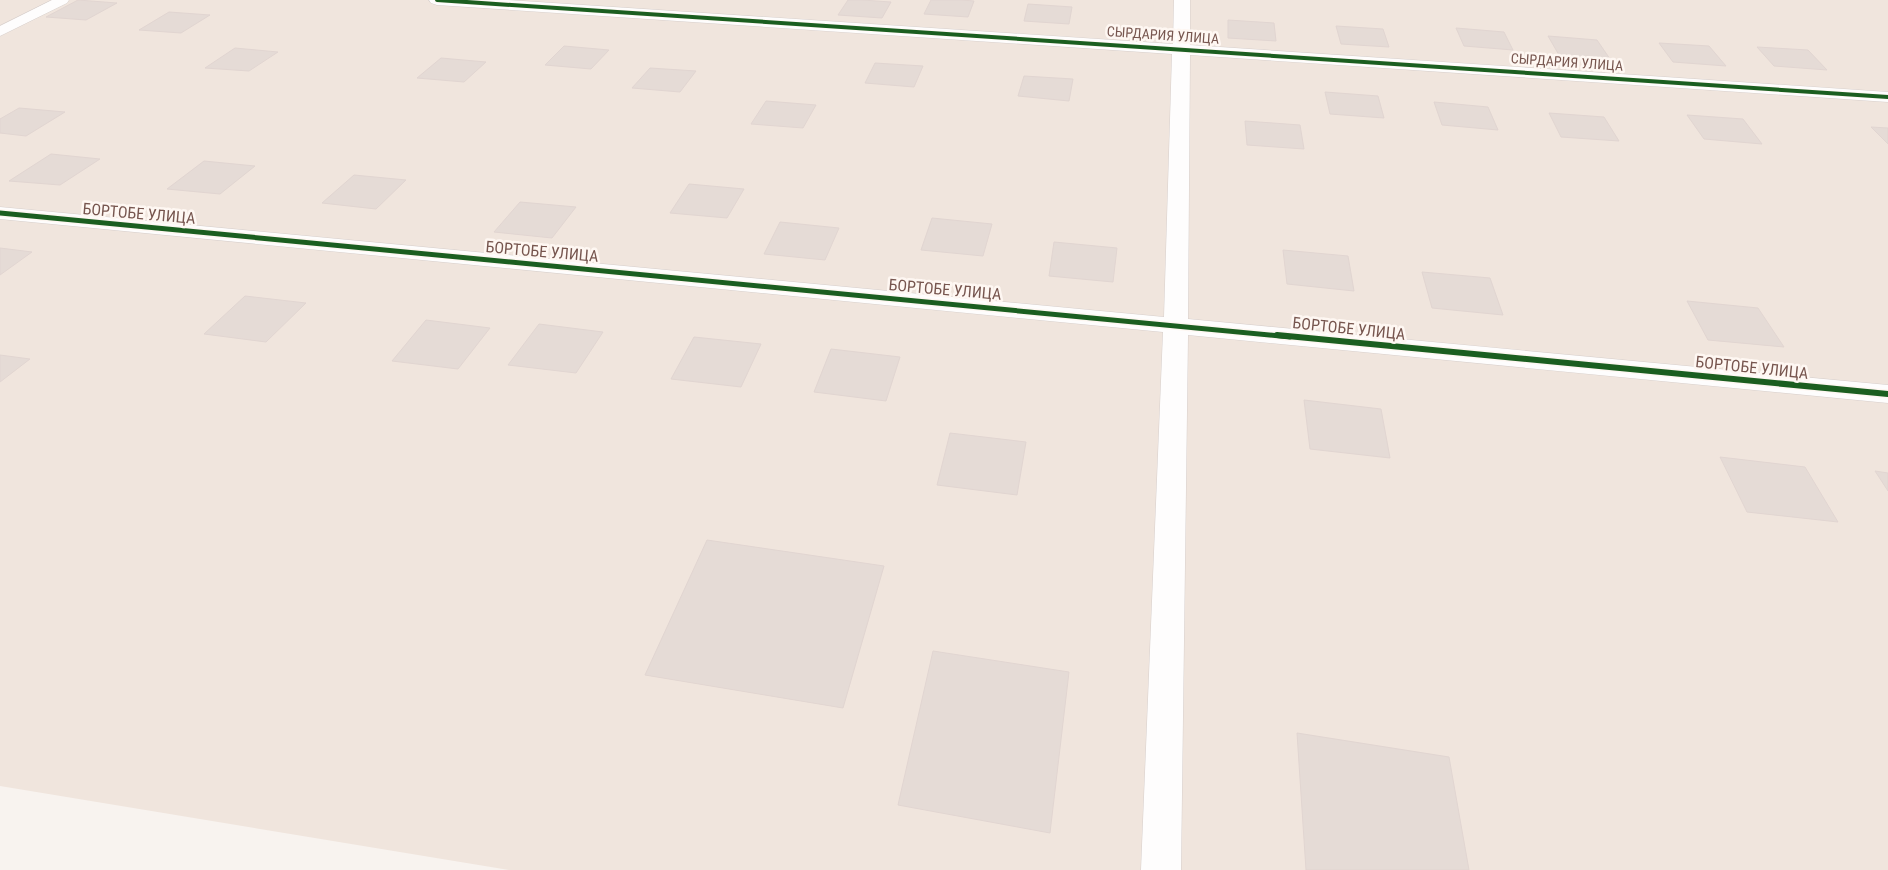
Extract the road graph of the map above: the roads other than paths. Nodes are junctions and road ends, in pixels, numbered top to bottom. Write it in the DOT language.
graph roads {
  1 [pos="62,0"];
  2 [pos="437,0"];
  3 [pos="1182,0"];
  4 [pos="0,32"];
  5 [pos="1182,48"];
  6 [pos="1888,97"];
  7 [pos="0,213"];
  8 [pos="1176,325"];
  9 [pos="1888,394"];
  10 [pos="1161,870"];
  1 -- 4 [label="lane"];
  2 -- 5 [label="street, СЫРДАРИЯ УЛИЦА"];
  3 -- 5 [label="street"];
  5 -- 6 [label="street, СЫРДАРИЯ УЛИЦА"];
  5 -- 8 [label="street"];
  7 -- 8 [label="street, БОРТОБЕ УЛИЦА"];
  8 -- 9 [label="street, БОРТОБЕ УЛИЦА"];
  8 -- 10 [label="street"];
}
